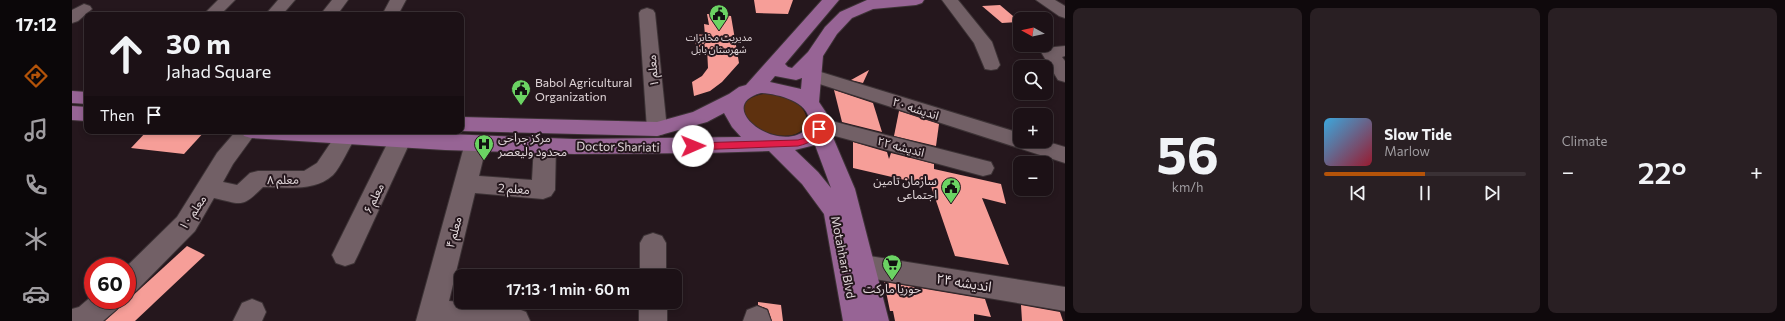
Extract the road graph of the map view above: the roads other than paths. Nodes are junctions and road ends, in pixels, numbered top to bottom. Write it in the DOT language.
graph roads {
  1 [pos="227,0"];
  2 [pos="287,0"];
  3 [pos="340,0"];
  4 [pos="398,0"];
  5 [pos="831,0"];
  6 [pos="916,0"];
  7 [pos="950,0"];
  8 [pos="1044,0"];
  9 [pos="870,2"];
  10 [pos="214,12"];
  11 [pos="275,12"];
  12 [pos="330,12"];
  13 [pos="392,12"];
  14 [pos="647,13"];
  15 [pos="1065,13"];
  16 [pos="1065,51"];
  17 [pos="774,63"];
  18 [pos="813,65"];
  19 [pos="991,65"];
  20 [pos="1065,76"];
  21 [pos="753,89"];
  22 [pos="72,97"];
  23 [pos="84,98"];
  24 [pos="735,99"];
  25 [pos="809,103"];
  26 [pos="72,113"];
  27 [pos="84,114"];
  28 [pos="700,117"];
  29 [pos="464,124"];
  30 [pos="820,127"];
  31 [pos="657,129"];
  32 [pos="245,134"];
  33 [pos="298,134"];
  34 [pos="345,137"];
  35 [pos="1013,138"];
  36 [pos="400,140"];
  37 [pos="476,143"];
  38 [pos="772,143"];
  39 [pos="545,145"];
  40 [pos="720,146"];
  41 [pos="1042,148"];
  42 [pos="1065,155"];
  43 [pos="982,168"];
  44 [pos="465,184"];
  45 [pos="208,188"];
  46 [pos="653,243"];
  47 [pos="345,255"];
  48 [pos="863,266"];
  49 [pos="653,269"];
  50 [pos="136,274"];
  51 [pos="1065,298"];
  52 [pos="96,309"];
  53 [pos="653,309"];
  54 [pos="431,317"];
  55 [pos="74,321"];
  56 [pos="516,321"];
  57 [pos="653,321"];
  58 [pos="857,321"];
  59 [pos="875,321"];
  1 -- 10 [label="street"];
  2 -- 11 [label="street"];
  3 -- 12 [label="street"];
  4 -- 13 [label="street"];
  5 -- 17 [label="main road"];
  6 -- 9 [label="main road"];
  7 -- 19 [label="street"];
  8 -- 15 [label="street"];
  9 -- 18 [label="main road"];
  14 -- 31 [label="street, معلم ۱"];
  16 -- 20 [label="street"];
  17 -- 18 [label="main road"];
  17 -- 21 [label="main road"];
  18 -- 25 [label="main road"];
  18 -- 35 [label="street, اندیشه ۲۰"];
  21 -- 24 [label="main road"];
  21 -- 25 [label="main road"];
  22 -- 23 [label="main road"];
  24 -- 28 [label="main road, Doctor Shariati"];
  24 -- 38 [label="main road"];
  25 -- 30 [label="main road"];
  26 -- 27 [label="main road"];
  28 -- 31 [label="main road, Doctor Shariati"];
  28 -- 40 [label="main road"];
  29 -- 31 [label="main road, Doctor Shariati"];
  30 -- 38 [label="main road"];
  30 -- 43 [label="street, اندیشه ۲۲"];
  30 -- 48 [label="main road, Motahhari Blvd"];
  32 -- 45 [label="street, معلم ۱۰"];
  33 -- 34 [label="main road, Doctor Shariati"];
  34 -- 36 [label="main road, Doctor Shariati"];
  34 -- 45 [label="street, معلم ۸"];
  36 -- 37 [label="main road, Doctor Shariati"];
  36 -- 47 [label="street, معلم ۶"];
  37 -- 39 [label="main road, Doctor Shariati"];
  37 -- 44 [label="street, معلم ۴"];
  38 -- 40 [label="main road, Doctor Shariati"];
  38 -- 58 [label="main road, Motahhari Blvd"];
  39 -- 40 [label="main road, Doctor Shariati"];
  39 -- 44 [label="street, معلم 2"];
  41 -- 42 [label="street, اندیشه ۲۰"];
  44 -- 54 [label="street, معلم ۴"];
  45 -- 50 [label="street, معلم ۱۰"];
  46 -- 49 [label="street"];
  48 -- 51 [label="street, اندیشه ۲۴"];
  48 -- 59 [label="main road, Motahhari Blvd"];
  52 -- 55 [label="street"];
  53 -- 57 [label="street"];
  54 -- 56 [label="street"];
}
